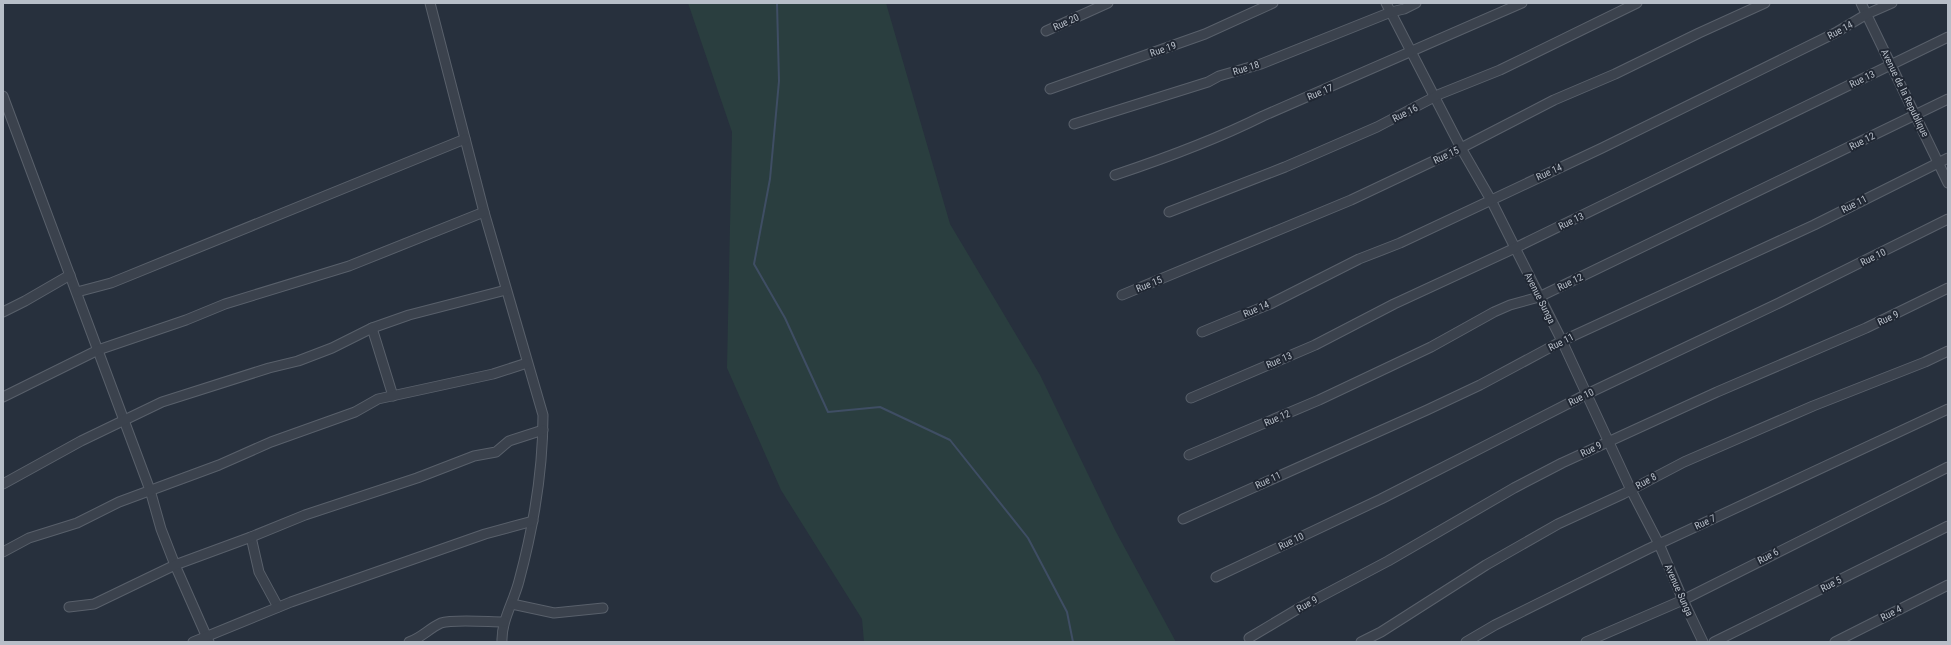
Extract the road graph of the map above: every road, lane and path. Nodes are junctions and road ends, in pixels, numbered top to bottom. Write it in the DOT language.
graph roads {
  1 [pos="430,3"];
  2 [pos="1108,3"];
  3 [pos="1273,3"];
  4 [pos="1386,3"];
  5 [pos="1416,3"];
  6 [pos="1522,3"];
  7 [pos="1636,3"];
  8 [pos="1765,3"];
  9 [pos="1861,3"];
  10 [pos="1892,3"];
  11 [pos="1391,12"];
  12 [pos="1867,14"];
  13 [pos="1046,31"];
  14 [pos="1948,37"];
  15 [pos="1412,52"];
  16 [pos="1892,65"];
  17 [pos="1050,89"];
  18 [pos="3,96"];
  19 [pos="1434,98"];
  20 [pos="1948,99"];
  21 [pos="1915,114"];
  22 [pos="1074,124"];
  23 [pos="465,139"];
  24 [pos="1461,148"];
  25 [pos="1948,158"];
  26 [pos="1939,162"];
  27 [pos="1115,175"];
  28 [pos="1948,183"];
  29 [pos="1490,200"];
  30 [pos="484,212"];
  31 [pos="1169,212"];
  32 [pos="1948,220"];
  33 [pos="1515,248"];
  34 [pos="70,274"];
  35 [pos="1948,288"];
  36 [pos="506,290"];
  37 [pos="77,292"];
  38 [pos="1122,295"];
  39 [pos="1539,297"];
  40 [pos="3,312"];
  41 [pos="372,328"];
  42 [pos="1202,332"];
  43 [pos="1562,341"];
  44 [pos="98,350"];
  45 [pos="1948,350"];
  46 [pos="527,363"];
  47 [pos="1587,394"];
  48 [pos="393,396"];
  49 [pos="3,397"];
  50 [pos="1191,398"];
  51 [pos="1948,408"];
  52 [pos="124,420"];
  53 [pos="543,430"];
  54 [pos="1610,440"];
  55 [pos="1189,455"];
  56 [pos="1948,466"];
  57 [pos="3,484"];
  58 [pos="150,490"];
  59 [pos="1631,490"];
  60 [pos="1183,519"];
  61 [pos="533,521"];
  62 [pos="1948,526"];
  63 [pos="251,537"];
  64 [pos="1659,544"];
  65 [pos="3,552"];
  66 [pos="175,565"];
  67 [pos="1216,577"];
  68 [pos="1948,585"];
  69 [pos="1683,600"];
  70 [pos="512,604"];
  71 [pos="69,607"];
  72 [pos="278,607"];
  73 [pos="603,608"];
  74 [pos="504,622"];
  75 [pos="1249,638"];
  76 [pos="207,639"];
  77 [pos="193,642"];
  78 [pos="409,642"];
  79 [pos="502,642"];
  80 [pos="1360,642"];
  81 [pos="1466,642"];
  82 [pos="1586,642"];
  83 [pos="1703,642"];
  84 [pos="1714,642"];
  85 [pos="1835,642"];
  1 -- 23 [label="street"];
  2 -- 13 [label="street, Rue 20"];
  3 -- 17 [label="street, Rue 19"];
  4 -- 11 [label="street, Avenue Sunga"];
  5 -- 11 [label="street, Rue 18"];
  6 -- 15 [label="street, Rue 17"];
  7 -- 19 [label="street, Rue 16"];
  8 -- 24 [label="street, Rue 15"];
  9 -- 12 [label="street, Avenue de la Republique"];
  10 -- 12 [label="street, Rue 14"];
  11 -- 15 [label="street, Avenue Sunga"];
  11 -- 22 [label="street, Rue 18"];
  12 -- 16 [label="street, Avenue de la Republique"];
  12 -- 29 [label="street, Rue 14"];
  14 -- 16 [label="street, Rue 13"];
  15 -- 19 [label="street, Avenue Sunga"];
  15 -- 27 [label="street, Rue 17"];
  16 -- 21 [label="street, Avenue de la Republique"];
  16 -- 33 [label="street, Rue 13"];
  18 -- 34 [label="street"];
  19 -- 24 [label="street, Avenue Sunga"];
  19 -- 31 [label="street, Rue 16"];
  20 -- 21 [label="street, Rue 12"];
  21 -- 26 [label="street, Avenue de la Republique"];
  21 -- 39 [label="street, Rue 12"];
  23 -- 30 [label="street"];
  23 -- 37 [label="street"];
  24 -- 29 [label="street, Avenue Sunga"];
  24 -- 38 [label="street, Rue 15"];
  25 -- 26 [label="street, Rue 11"];
  26 -- 28 [label="street, Avenue de la Republique"];
  26 -- 43 [label="street, Rue 11"];
  29 -- 33 [label="street, Avenue Sunga"];
  29 -- 42 [label="street, Rue 14"];
  30 -- 36 [label="street"];
  30 -- 44 [label="street"];
  32 -- 47 [label="street, Rue 10"];
  33 -- 39 [label="street, Avenue Sunga"];
  33 -- 50 [label="street, Rue 13"];
  34 -- 37 [label="street"];
  34 -- 40 [label="street"];
  35 -- 54 [label="street, Rue 9"];
  36 -- 41 [label="street"];
  36 -- 46 [label="street"];
  37 -- 44 [label="street"];
  39 -- 43 [label="street, Avenue Sunga"];
  39 -- 55 [label="street, Rue 12"];
  41 -- 48 [label="street"];
  41 -- 52 [label="street"];
  43 -- 47 [label="street, Avenue Sunga"];
  43 -- 60 [label="street, Rue 11"];
  44 -- 49 [label="street"];
  44 -- 52 [label="street"];
  45 -- 59 [label="street, Rue 8"];
  46 -- 48 [label="street"];
  46 -- 53 [label="street"];
  47 -- 54 [label="street, Avenue Sunga"];
  47 -- 67 [label="street, Rue 10"];
  48 -- 58 [label="street"];
  51 -- 64 [label="street, Rue 7"];
  52 -- 57 [label="street"];
  52 -- 58 [label="street"];
  53 -- 61 [label="street"];
  53 -- 63 [label="street"];
  54 -- 59 [label="street, Avenue Sunga"];
  54 -- 75 [label="street, Rue 9"];
  56 -- 69 [label="street, Rue 6"];
  58 -- 65 [label="street"];
  58 -- 66 [label="street"];
  59 -- 64 [label="street, Avenue Sunga"];
  59 -- 80 [label="street, Rue 8"];
  61 -- 70 [label="street"];
  61 -- 72 [label="street"];
  62 -- 84 [label="street, Rue 5"];
  63 -- 66 [label="street"];
  63 -- 72 [label="street"];
  64 -- 69 [label="street, Avenue Sunga"];
  64 -- 81 [label="street, Rue 7"];
  66 -- 71 [label="street"];
  66 -- 76 [label="street"];
  68 -- 85 [label="street, Rue 4"];
  69 -- 82 [label="street, Rue 6"];
  69 -- 83 [label="street, Avenue Sunga"];
  70 -- 73 [label="street"];
  70 -- 74 [label="street"];
  72 -- 76 [label="street"];
  74 -- 78 [label="street"];
  74 -- 79 [label="street"];
  76 -- 77 [label="street"];
}
